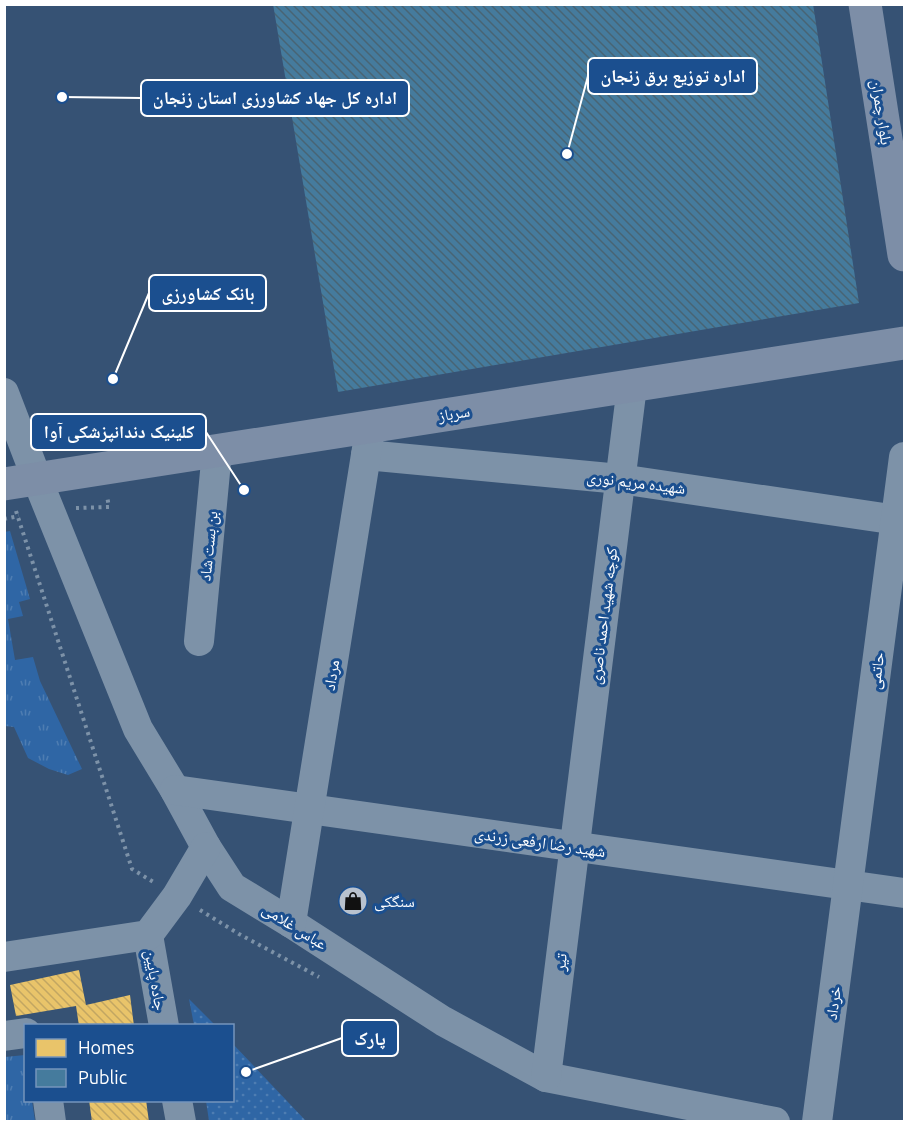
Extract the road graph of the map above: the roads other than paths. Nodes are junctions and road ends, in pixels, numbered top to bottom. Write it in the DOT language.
graph roads {
  1 [pos="866,4"];
  2 [pos="904,245"];
  3 [pos="904,343"];
  4 [pos="632,386"];
  5 [pos="4,393"];
  6 [pos="368,441"];
  7 [pos="217,451"];
  8 [pos="904,457"];
  9 [pos="37,479"];
  10 [pos="620,479"];
  11 [pos="4,484"];
  12 [pos="900,521"];
  13 [pos="199,641"];
  14 [pos="175,790"];
  15 [pos="309,809"];
  16 [pos="575,846"];
  17 [pos="206,847"];
  18 [pos="849,885"];
  19 [pos="904,892"];
  20 [pos="291,923"];
  21 [pos="148,935"];
  22 [pos="4,957"];
  23 [pos="164,1024"];
  24 [pos="24,1033"];
  25 [pos="4,1036"];
  26 [pos="546,1077"];
  27 [pos="48,1102"];
  28 [pos="177,1102"];
  29 [pos="51,1122"];
  30 [pos="181,1122"];
  31 [pos="775,1122"];
  32 [pos="817,1122"];
  1 -- 2 [label="main road, بلوار چمران"];
  3 -- 4 [label="main road, سرباز"];
  4 -- 6 [label="main road, سرباز"];
  4 -- 10 [label="street, کوچه شهید احمد ناصری"];
  5 -- 9 [label="street, عباس غلامی"];
  6 -- 7 [label="main road, سرباز"];
  6 -- 10 [label="street, شهیده مریم نوری"];
  6 -- 15 [label="street, مرداد"];
  7 -- 9 [label="main road, سرباز"];
  7 -- 13 [label="street, بن بست شاد"];
  8 -- 12 [label="street, حاتمی"];
  9 -- 11 [label="main road, سرباز"];
  9 -- 14 [label="street, عباس غلامی"];
  10 -- 12 [label="street, شهیده مریم نوری"];
  10 -- 16 [label="street, کوچه شهید احمد ناصری"];
  12 -- 18 [label="street, حاتمی"];
  14 -- 15 [label="street, شهید رضا ارفعی زرندی"];
  14 -- 17 [label="street, عباس غلامی"];
  15 -- 16 [label="street, شهید رضا ارفعی زرندی"];
  15 -- 20 [label="street, مرداد"];
  16 -- 18 [label="street, شهید رضا ارفعی زرندی"];
  16 -- 26 [label="street, تیر"];
  17 -- 20 [label="street, عباس غلامی"];
  17 -- 21 [label="street"];
  18 -- 19 [label="street, شهید رضا ارفعی زرندی"];
  18 -- 32 [label="street, خرداد"];
  20 -- 26 [label="street, عباس غلامی"];
  21 -- 22 [label="street"];
  21 -- 23 [label="street, جاده پایین"];
  24 -- 25 [label="street"];
  26 -- 31 [label="street, عباس غلامی"];
  27 -- 29 [label="street"];
  28 -- 30 [label="street"];
}
